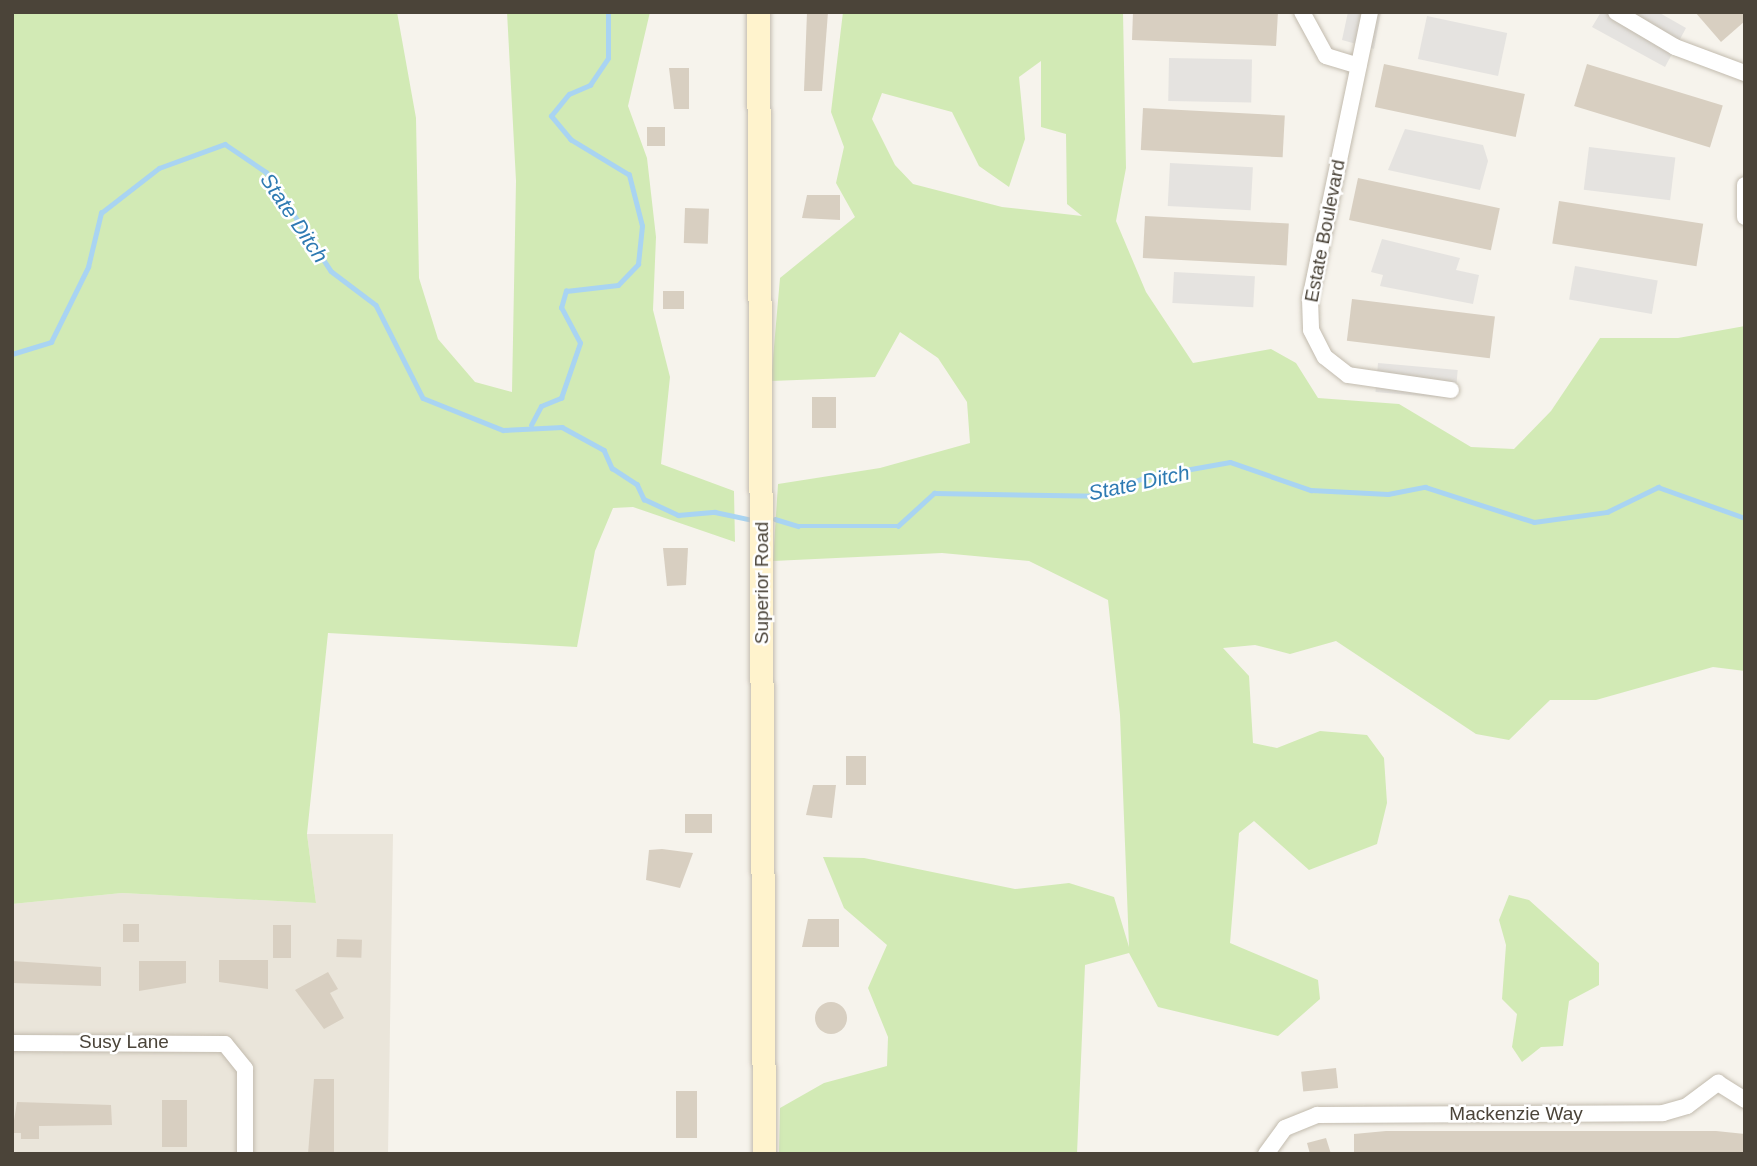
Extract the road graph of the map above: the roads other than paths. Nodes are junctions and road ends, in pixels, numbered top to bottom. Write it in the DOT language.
graph roads {
  1 [pos="758,12"];
  2 [pos="1302,12"];
  3 [pos="1370,12"];
  4 [pos="1616,12"];
  5 [pos="1359,66"];
  6 [pos="1745,73"];
  7 [pos="1745,185"];
  8 [pos="1745,217"];
  9 [pos="1451,390"];
  10 [pos="12,1043"];
  11 [pos="1745,1100"];
  12 [pos="245,1154"];
  13 [pos="764,1154"];
  14 [pos="1266,1154"];
  1 -- 13 [label="street, Superior Road"];
  2 -- 5 [label="street"];
  3 -- 5 [label="street, Estate Boulevard"];
  4 -- 6 [label="street"];
  5 -- 9 [label="street, Estate Boulevard"];
  7 -- 8 [label="street"];
  10 -- 12 [label="street, Susy Lane"];
  11 -- 14 [label="street, Mackenzie Way"];
}
